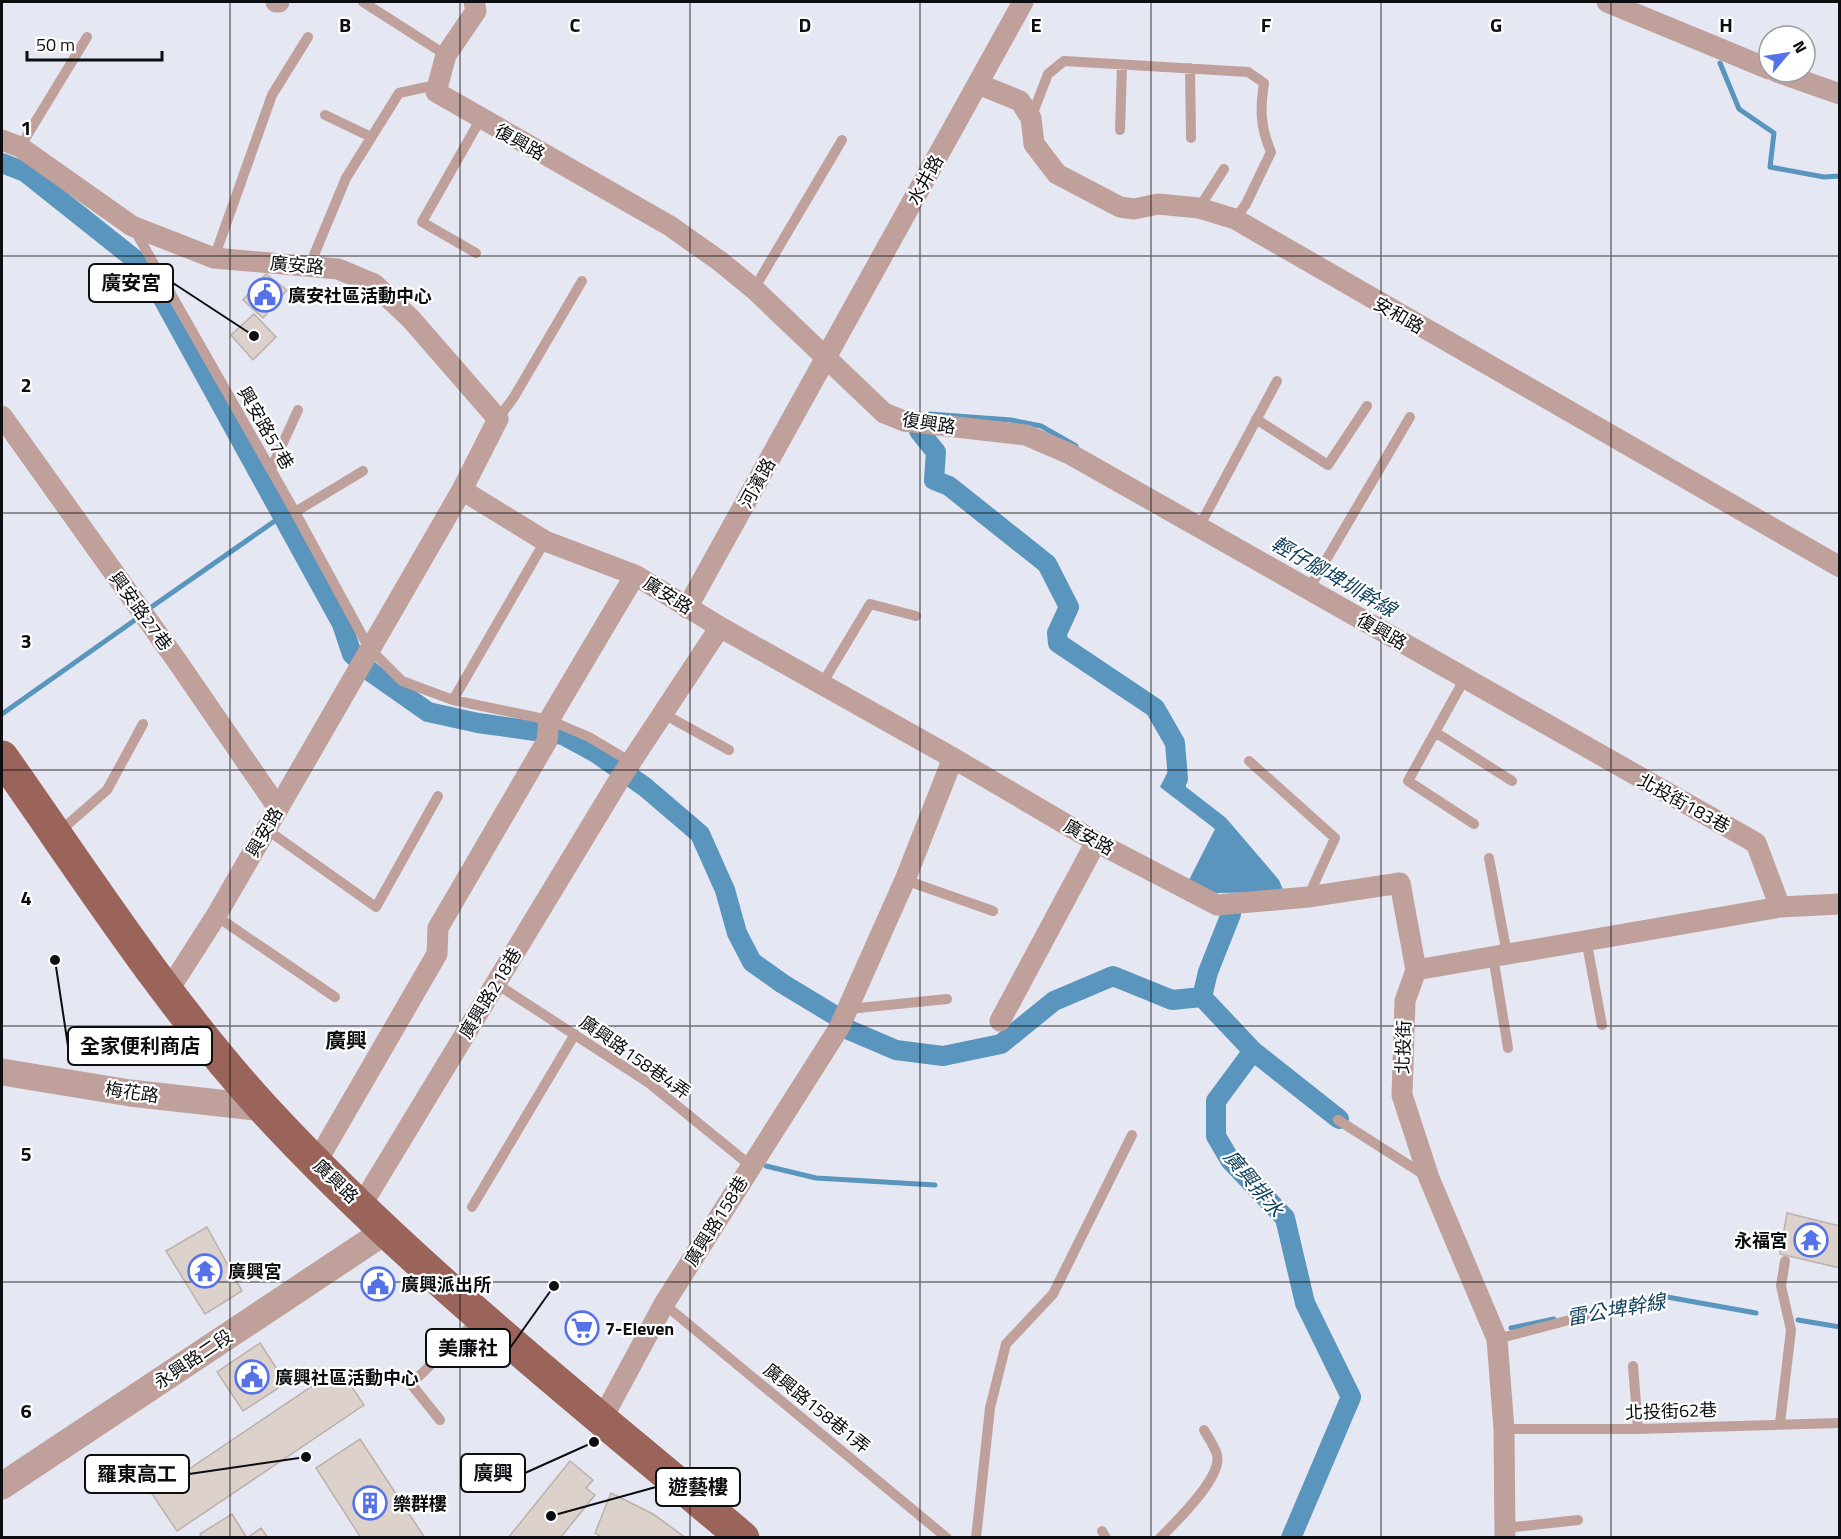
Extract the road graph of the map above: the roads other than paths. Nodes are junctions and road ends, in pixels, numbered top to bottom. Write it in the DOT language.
graph roads {
  1 [pos="363,2"];
  2 [pos="474,2"];
  3 [pos="1023,2"];
  4 [pos="1606,2"];
  5 [pos="87,37"];
  6 [pos="308,37"];
  7 [pos="446,55"];
  8 [pos="1757,64"];
  9 [pos="1122,66"];
  10 [pos="1190,68"];
  11 [pos="978,84"];
  12 [pos="1811,84"];
  13 [pos="436,85"];
  14 [pos="1839,94"];
  15 [pos="325,115"];
  16 [pos="1031,118"];
  17 [pos="480,120"];
  18 [pos="1120,130"];
  19 [pos="371,137"];
  20 [pos="1191,138"];
  21 [pos="842,141"];
  22 [pos="11,143"];
  23 [pos="1224,169"];
  24 [pos="1199,208"];
  25 [pos="1235,219"];
  26 [pos="132,226"];
  27 [pos="476,253"];
  28 [pos="214,258"];
  29 [pos="309,267"];
  30 [pos="582,281"];
  31 [pos="754,289"];
  32 [pos="826,357"];
  33 [pos="1277,381"];
  34 [pos="1367,406"];
  35 [pos="298,410"];
  36 [pos="2,416"];
  37 [pos="1410,417"];
  38 [pos="498,419"];
  39 [pos="1256,419"];
  40 [pos="271,469"];
  41 [pos="363,471"];
  42 [pos="462,490"];
  43 [pos="295,512"];
  44 [pos="1199,527"];
  45 [pos="545,541"];
  46 [pos="1839,567"];
  47 [pos="635,575"];
  48 [pos="1309,589"];
  49 [pos="687,608"];
  50 [pos="916,616"];
  51 [pos="720,627"];
  52 [pos="369,648"];
  53 [pos="1465,678"];
  54 [pos="822,684"];
  55 [pos="453,700"];
  56 [pos="661,713"];
  57 [pos="549,720"];
  58 [pos="144,724"];
  59 [pos="1553,730"];
  60 [pos="1435,732"];
  61 [pos="729,750"];
  62 [pos="2,757"];
  63 [pos="954,758"];
  64 [pos="1249,760"];
  65 [pos="631,762"];
  66 [pos="1512,782"];
  67 [pos="438,796"];
  68 [pos="278,808"];
  69 [pos="1474,824"];
  70 [pos="266,830"];
  71 [pos="56,834"];
  72 [pos="1096,842"];
  73 [pos="1489,858"];
  74 [pos="905,880"];
  75 [pos="1308,897"];
  76 [pos="1839,904"];
  77 [pos="1780,907"];
  78 [pos="993,911"];
  79 [pos="216,916"];
  80 [pos="1586,939"];
  81 [pos="1500,955"];
  82 [pos="1416,970"];
  83 [pos="495,983"];
  84 [pos="168,991"];
  85 [pos="335,998"];
  86 [pos="947,999"];
  87 [pos="844,1018"];
  88 [pos="1000,1021"];
  89 [pos="1602,1025"];
  90 [pos="575,1034"];
  91 [pos="1508,1048"];
  92 [pos="2,1072"];
  93 [pos="263,1108"];
  94 [pos="1338,1119"];
  95 [pos="1132,1135"];
  96 [pos="316,1163"];
  97 [pos="751,1166"];
  98 [pos="1429,1178"];
  99 [pos="361,1206"];
  100 [pos="472,1207"];
  101 [pos="384,1232"];
  102 [pos="1785,1261"];
  103 [pos="664,1304"];
  104 [pos="1596,1313"];
  105 [pos="481,1315"];
  106 [pos="1497,1339"];
  107 [pos="1633,1366"];
  108 [pos="602,1419"];
  109 [pos="440,1420"];
  110 [pos="1839,1423"];
  111 [pos="1780,1424"];
  112 [pos="1504,1429"];
  113 [pos="1638,1429"];
  114 [pos="1204,1430"];
  115 [pos="2,1486"];
  116 [pos="1578,1520"];
  117 [pos="1505,1533"];
  118 [pos="743,1538"];
  119 [pos="948,1538"];
  120 [pos="976,1538"];
  121 [pos="1160,1538"];
  1 -- 7 [label="lane"];
  2 -- 7 [label="street"];
  3 -- 11 [label="street, 水井路"];
  4 -- 8 [label="street"];
  5 -- 22 [label="lane"];
  6 -- 28 [label="lane"];
  7 -- 13 [label="street"];
  9 -- 10 [label="lane"];
  9 -- 16 [label="lane"];
  9 -- 18 [label="lane"];
  10 -- 20 [label="lane"];
  10 -- 25 [label="lane"];
  11 -- 16 [label="street"];
  11 -- 32 [label="street, 水井路"];
  12 -- 14 [label="street"];
  13 -- 17 [label="street, 復興路"];
  13 -- 19 [label="lane"];
  15 -- 19 [label="lane"];
  16 -- 24 [label="street, 安和路"];
  17 -- 27 [label="lane"];
  17 -- 31 [label="street, 復興路"];
  19 -- 29 [label="lane"];
  21 -- 31 [label="lane"];
  22 -- 26 [label="street, 廣安路"];
  23 -- 24 [label="lane"];
  24 -- 25 [label="street, 安和路"];
  25 -- 46 [label="street, 安和路"];
  26 -- 28 [label="street, 廣安路"];
  26 -- 40 [label="lane, 興安路57巷"];
  28 -- 29 [label="street, 廣安路"];
  29 -- 38 [label="street, 廣安路"];
  30 -- 38 [label="lane"];
  31 -- 32 [label="street, 復興路"];
  32 -- 44 [label="street, 復興路"];
  32 -- 49 [label="street, 河濱路"];
  33 -- 39 [label="lane"];
  34 -- 39 [label="lane"];
  35 -- 40 [label="lane"];
  36 -- 68 [label="street, 興安路27巷"];
  37 -- 48 [label="lane"];
  38 -- 42 [label="street"];
  39 -- 44 [label="lane"];
  40 -- 43 [label="lane, 興安路57巷"];
  41 -- 43 [label="lane"];
  42 -- 45 [label="street, 廣安路"];
  42 -- 52 [label="street"];
  43 -- 52 [label="lane, 興安路57巷"];
  44 -- 48 [label="street, 復興路"];
  45 -- 47 [label="street, 廣安路"];
  45 -- 55 [label="lane"];
  47 -- 49 [label="street, 廣安路"];
  47 -- 57 [label="street"];
  48 -- 53 [label="street, 復興路"];
  49 -- 51 [label="street, 廣安路"];
  50 -- 54 [label="lane"];
  51 -- 54 [label="street, 廣安路"];
  51 -- 56 [label="street"];
  52 -- 55 [label="lane, 興安路57巷"];
  52 -- 68 [label="street, 興安路"];
  53 -- 59 [label="street, 復興路"];
  53 -- 60 [label="lane"];
  54 -- 63 [label="street, 廣安路"];
  55 -- 57 [label="lane, 興安路57巷"];
  56 -- 61 [label="lane"];
  56 -- 65 [label="street"];
  57 -- 65 [label="lane, 興安路57巷"];
  57 -- 96 [label="street"];
  58 -- 71 [label="lane"];
  59 -- 77 [label="street, 北投街183巷"];
  60 -- 66 [label="lane"];
  60 -- 69 [label="lane"];
  62 -- 71 [label="main road, 廣興路"];
  63 -- 72 [label="street, 廣安路"];
  63 -- 74 [label="street, 廣興路158巷"];
  64 -- 75 [label="lane"];
  65 -- 83 [label="street, 廣興路218巷"];
  67 -- 70 [label="lane"];
  68 -- 70 [label="street, 興安路"];
  70 -- 79 [label="street, 興安路"];
  71 -- 84 [label="main road, 廣興路"];
  72 -- 75 [label="street, 廣安路"];
  72 -- 88 [label="street"];
  73 -- 81 [label="lane"];
  74 -- 78 [label="lane"];
  74 -- 87 [label="street, 廣興路158巷"];
  75 -- 82 [label="street, 廣安路"];
  76 -- 77 [label="street"];
  77 -- 80 [label="street"];
  79 -- 84 [label="street, 興安路"];
  79 -- 85 [label="lane"];
  80 -- 81 [label="street"];
  80 -- 89 [label="lane"];
  81 -- 82 [label="street"];
  81 -- 91 [label="lane"];
  82 -- 98 [label="street, 北投街"];
  83 -- 90 [label="lane, 廣興路158巷4弄"];
  83 -- 99 [label="street, 廣興路218巷"];
  84 -- 93 [label="main road, 廣興路"];
  86 -- 87 [label="lane"];
  87 -- 97 [label="street, 廣興路158巷"];
  90 -- 97 [label="lane, 廣興路158巷4弄"];
  90 -- 100 [label="lane"];
  92 -- 93 [label="street, 梅花路"];
  93 -- 96 [label="main road, 廣興路"];
  94 -- 98 [label="lane"];
  95 -- 120 [label="lane"];
  96 -- 99 [label="main road, 廣興路"];
  97 -- 103 [label="street, 廣興路158巷"];
  98 -- 106 [label="street, 北投街"];
  99 -- 101 [label="main road, 廣興路"];
  101 -- 105 [label="main road, 廣興路"];
  101 -- 115 [label="street, 永興路二段"];
  102 -- 111 [label="lane"];
  103 -- 108 [label="street, 廣興路158巷"];
  103 -- 119 [label="lane, 廣興路158巷1弄"];
  104 -- 106 [label="lane"];
  105 -- 108 [label="main road, 廣興路"];
  105 -- 109 [label="lane"];
  106 -- 112 [label="street, 北投街"];
  107 -- 113 [label="lane"];
  108 -- 118 [label="main road, 廣興路"];
  110 -- 111 [label="lane, 北投街62巷"];
  111 -- 113 [label="lane, 北投街62巷"];
  112 -- 113 [label="lane, 北投街62巷"];
  112 -- 117 [label="street, 北投街"];
  114 -- 121 [label="lane"];
  116 -- 117 [label="lane"];
}
